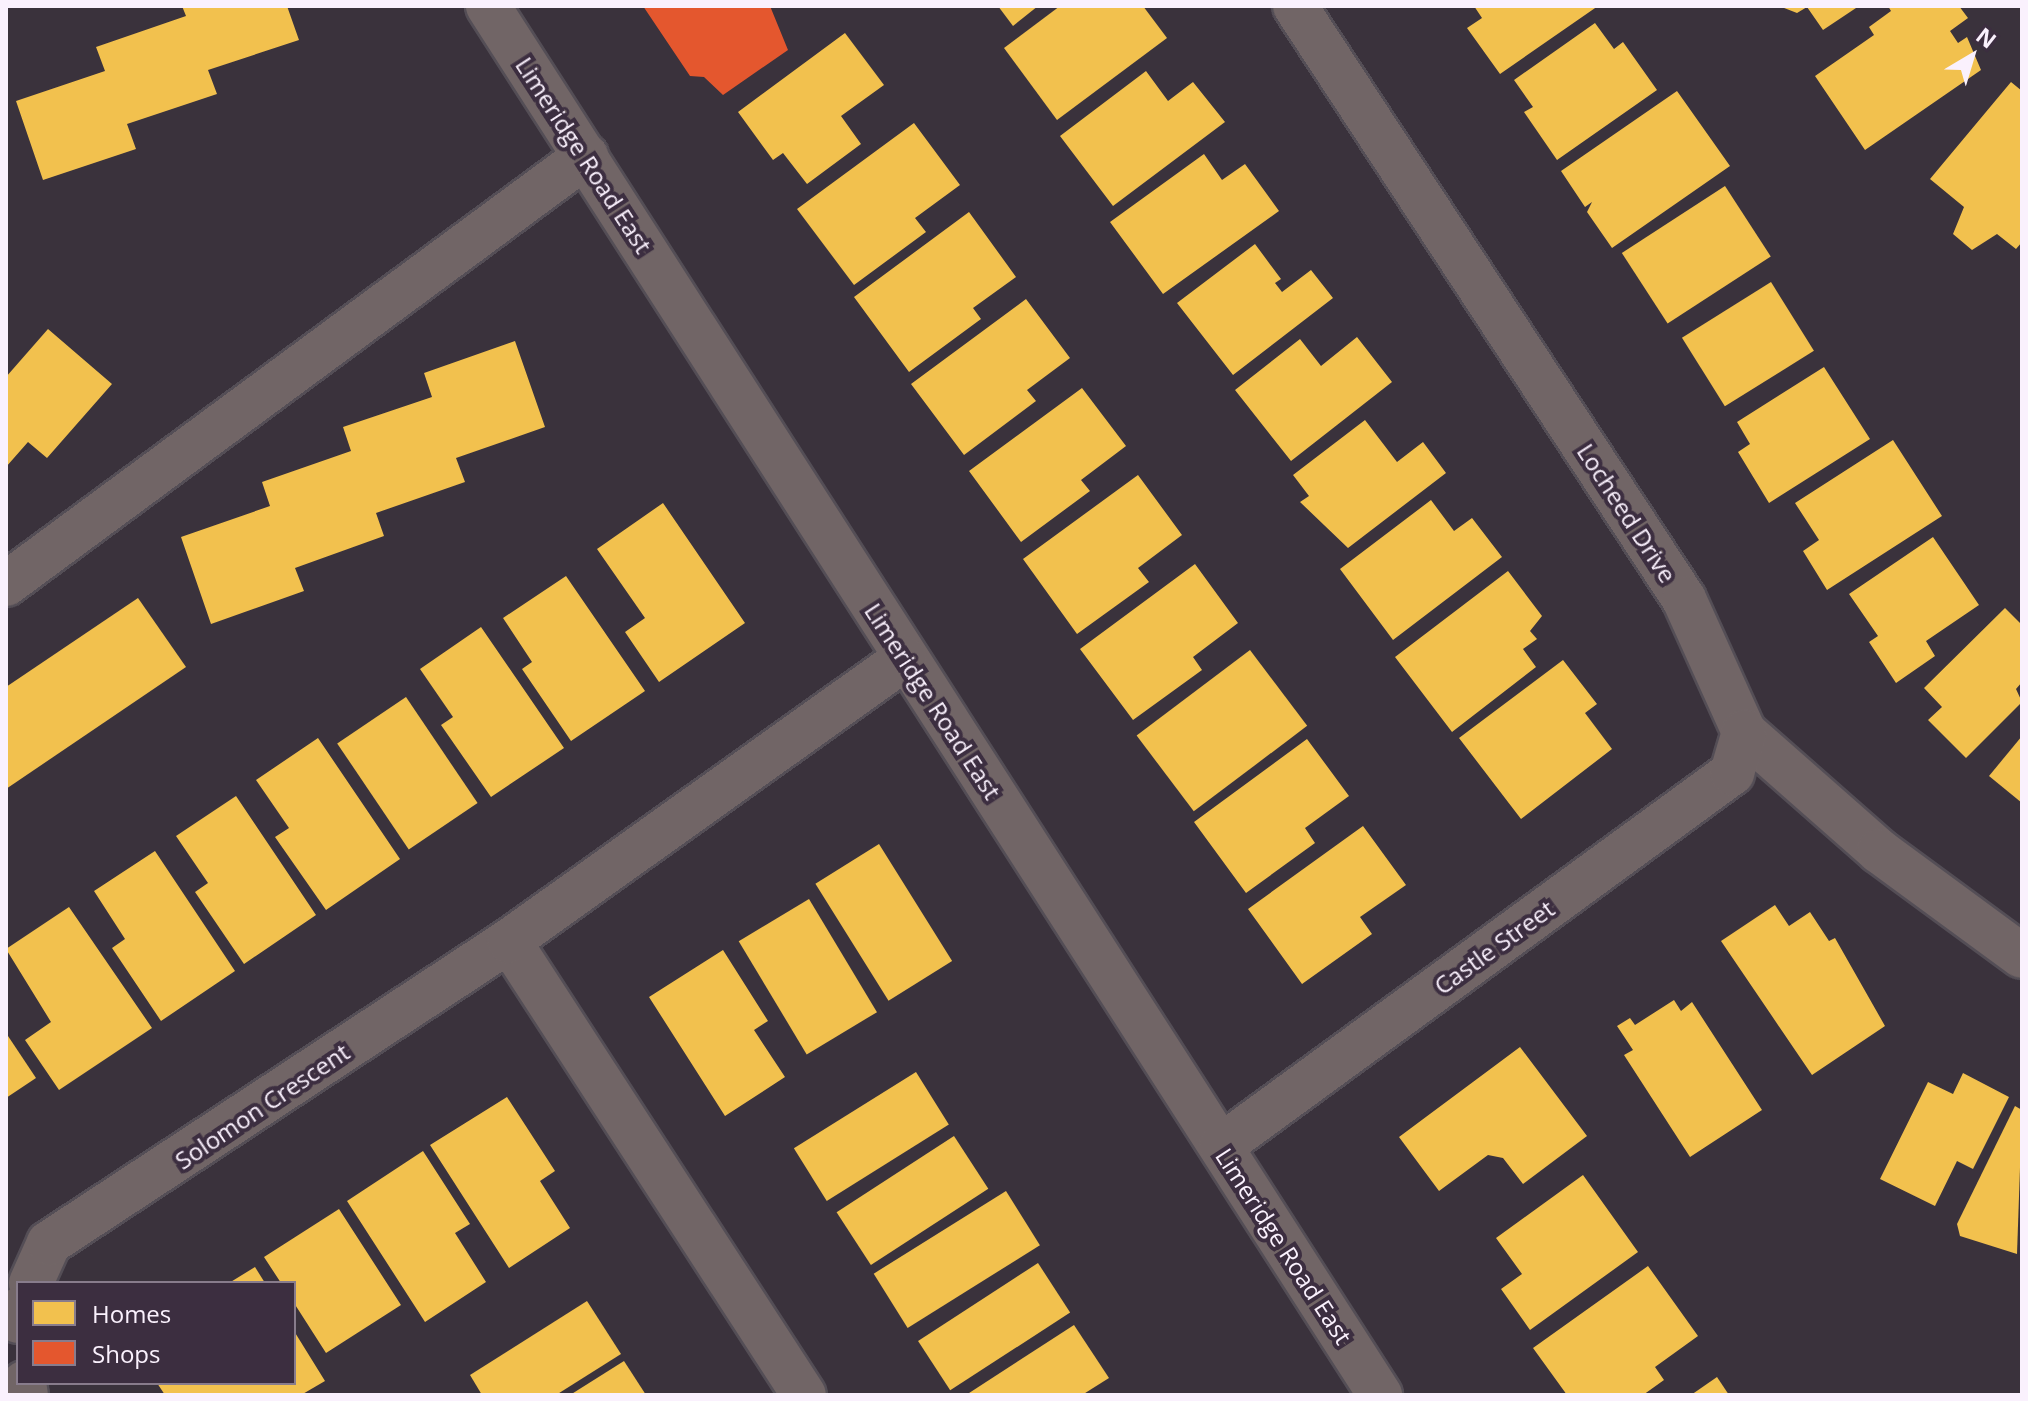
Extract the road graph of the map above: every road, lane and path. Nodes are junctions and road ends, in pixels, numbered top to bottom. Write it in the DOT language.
graph roads {
  1 [pos="488,6"];
  2 [pos="1295,6"];
  3 [pos="586,156"];
  4 [pos="6,584"];
  5 [pos="905,659"];
  6 [pos="1744,732"];
  7 [pos="509,941"];
  8 [pos="2022,956"];
  9 [pos="1221,1146"];
  10 [pos="32,1281"];
  11 [pos="804,1395"];
  12 [pos="1380,1395"];
  1 -- 3 [label="street, Limeridge Road East"];
  2 -- 6 [label="street, Locheed Drive"];
  3 -- 4 [label="street"];
  3 -- 5 [label="street, Limeridge Road East"];
  5 -- 7 [label="street, Solomon Crescent"];
  5 -- 9 [label="street, Limeridge Road East"];
  6 -- 8 [label="street, Locheed Drive"];
  6 -- 9 [label="street, Castle Street"];
  7 -- 10 [label="street, Solomon Crescent"];
  7 -- 11 [label="street"];
  9 -- 12 [label="street, Limeridge Road East"];
}
